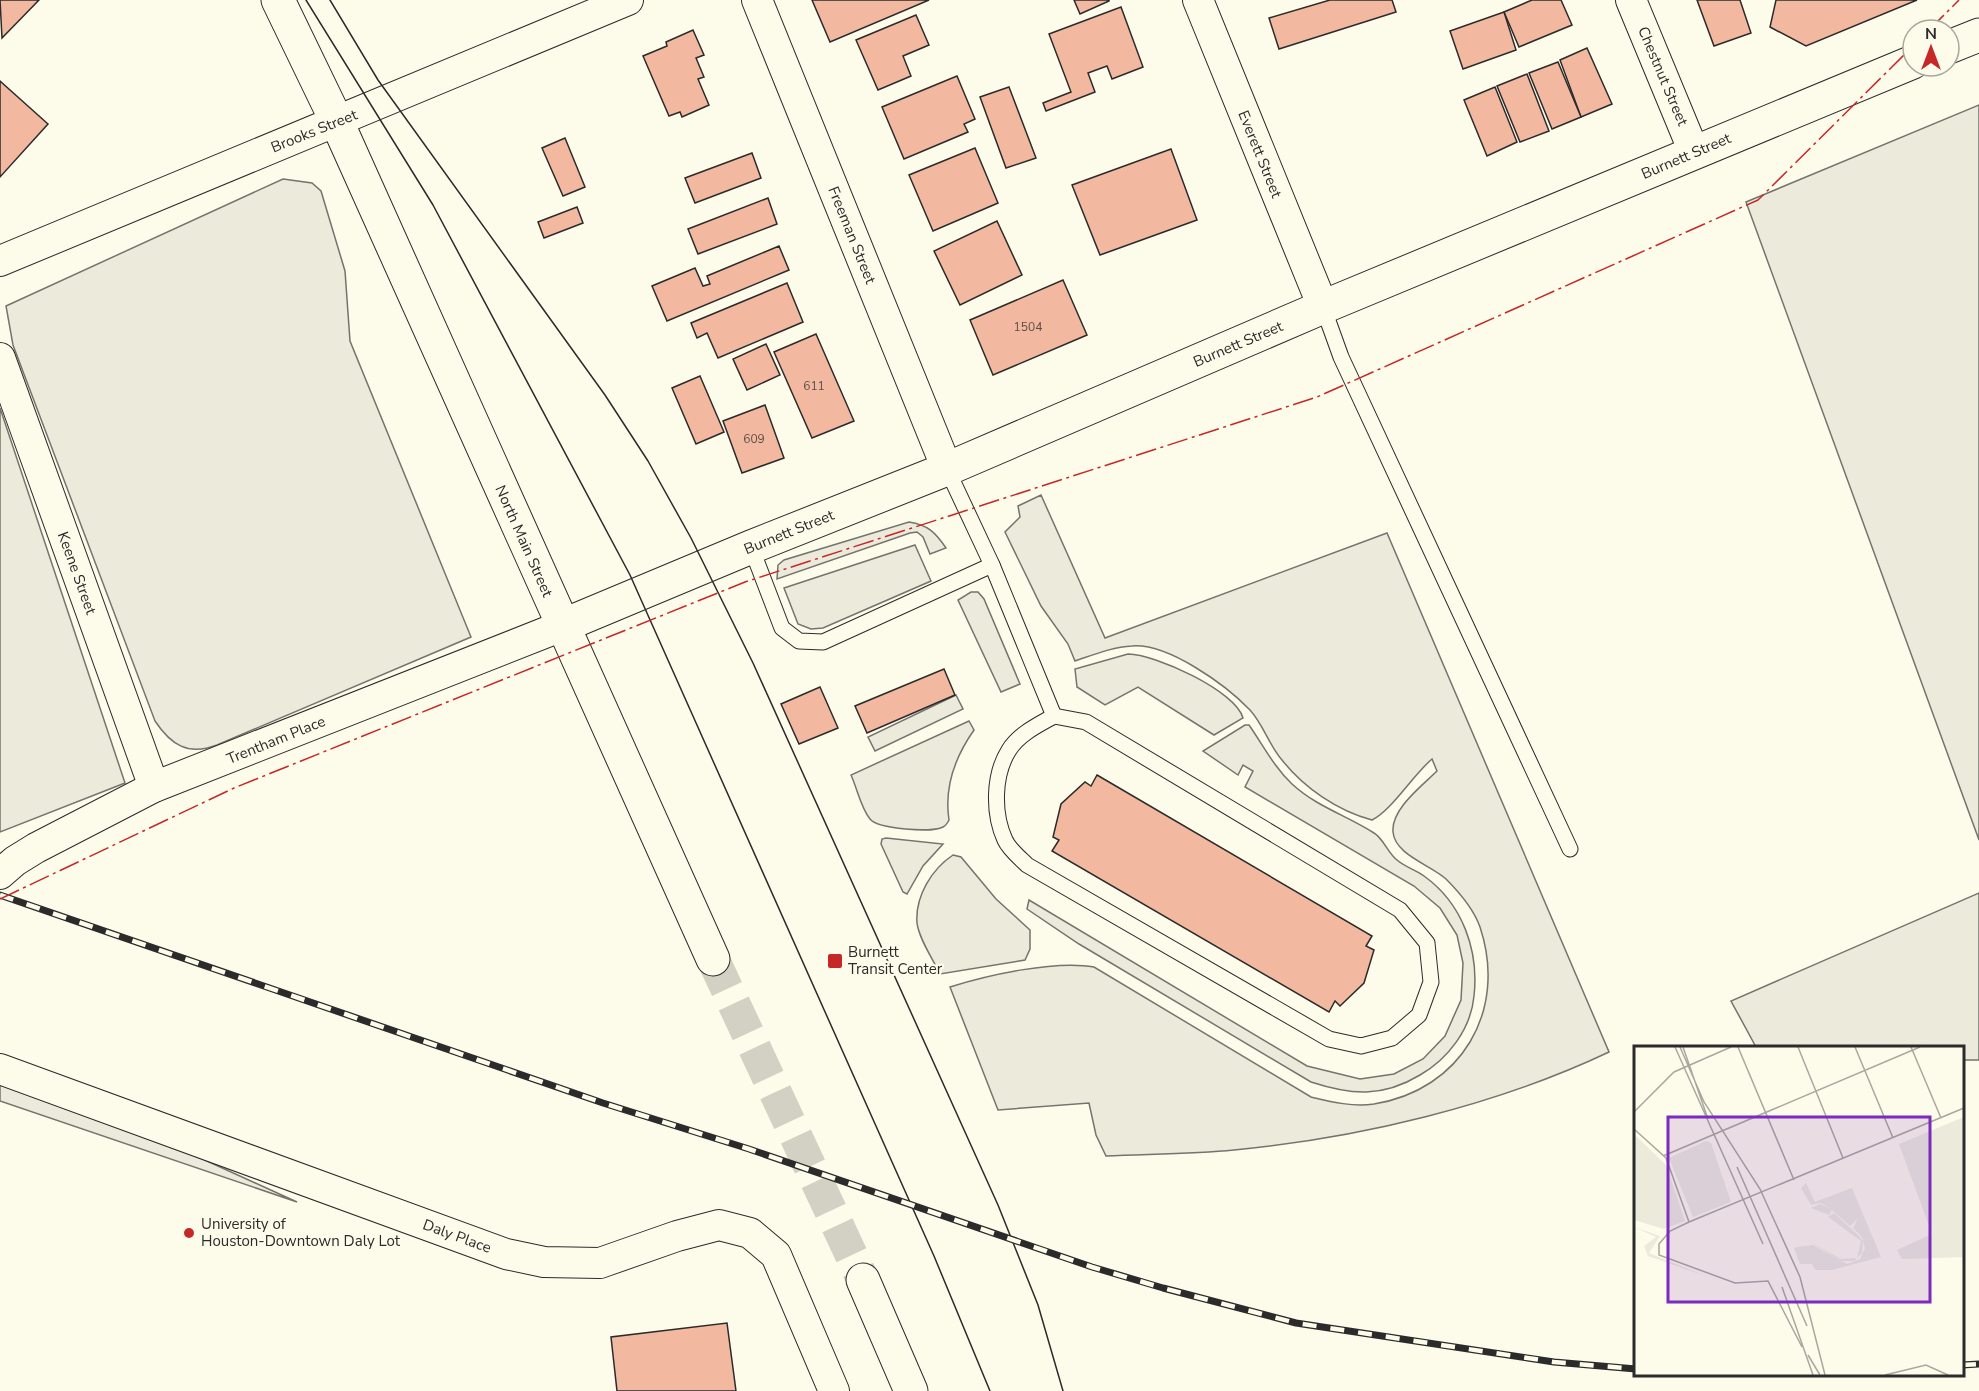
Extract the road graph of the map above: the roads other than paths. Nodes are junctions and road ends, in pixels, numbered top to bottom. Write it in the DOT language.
graph roads {
  1 [pos="278,0"];
  2 [pos="301,0"];
  3 [pos="628,0"];
  4 [pos="757,0"];
  5 [pos="1198,0"];
  6 [pos="1631,0"];
  7 [pos="1979,35"];
  8 [pos="1961,42"];
  9 [pos="1901,67"];
  10 [pos="336,122"];
  11 [pos="1694,152"];
  12 [pos="0,261"];
  13 [pos="1323,307"];
  14 [pos="0,358"];
  15 [pos="946,469"];
  16 [pos="751,547"];
  17 [pos="992,565"];
  18 [pos="562,626"];
  19 [pos="1054,716"];
  20 [pos="154,787"];
  21 [pos="1570,849"];
  22 [pos="0,874"];
  23 [pos="713,959"];
  24 [pos="0,1069"];
  25 [pos="863,1280"];
  26 [pos="834,1391"];
  27 [pos="911,1391"];
  1 -- 10 [label="street, North Main Street"];
  2 -- 10 [label="street, North Main Street"];
  3 -- 10 [label="street, Brooks Street"];
  4 -- 15 [label="street, Freeman Street"];
  5 -- 13 [label="street, Everett Street"];
  6 -- 11 [label="street, Chestnut Street"];
  7 -- 8 [label="street"];
  9 -- 11 [label="street, Burnett Street"];
  10 -- 12 [label="street, Brooks Street"];
  10 -- 18 [label="street, North Main Street"];
  11 -- 13 [label="street, Burnett Street"];
  13 -- 15 [label="street, Burnett Street"];
  13 -- 21 [label="lane"];
  14 -- 20 [label="street, Keene Street"];
  15 -- 16 [label="street, Burnett Street"];
  15 -- 17 [label="lane"];
  16 -- 17 [label="lane"];
  16 -- 18 [label="street, Burnett Street"];
  17 -- 19 [label="lane"];
  18 -- 20 [label="street, Trentham Place"];
  18 -- 23 [label="street, North Main Street"];
  19 -- 19 [label="lane"];
  20 -- 22 [label="street, Trentham Place"];
  24 -- 26 [label="street, Daly Place"];
  25 -- 27 [label="street"];
}
